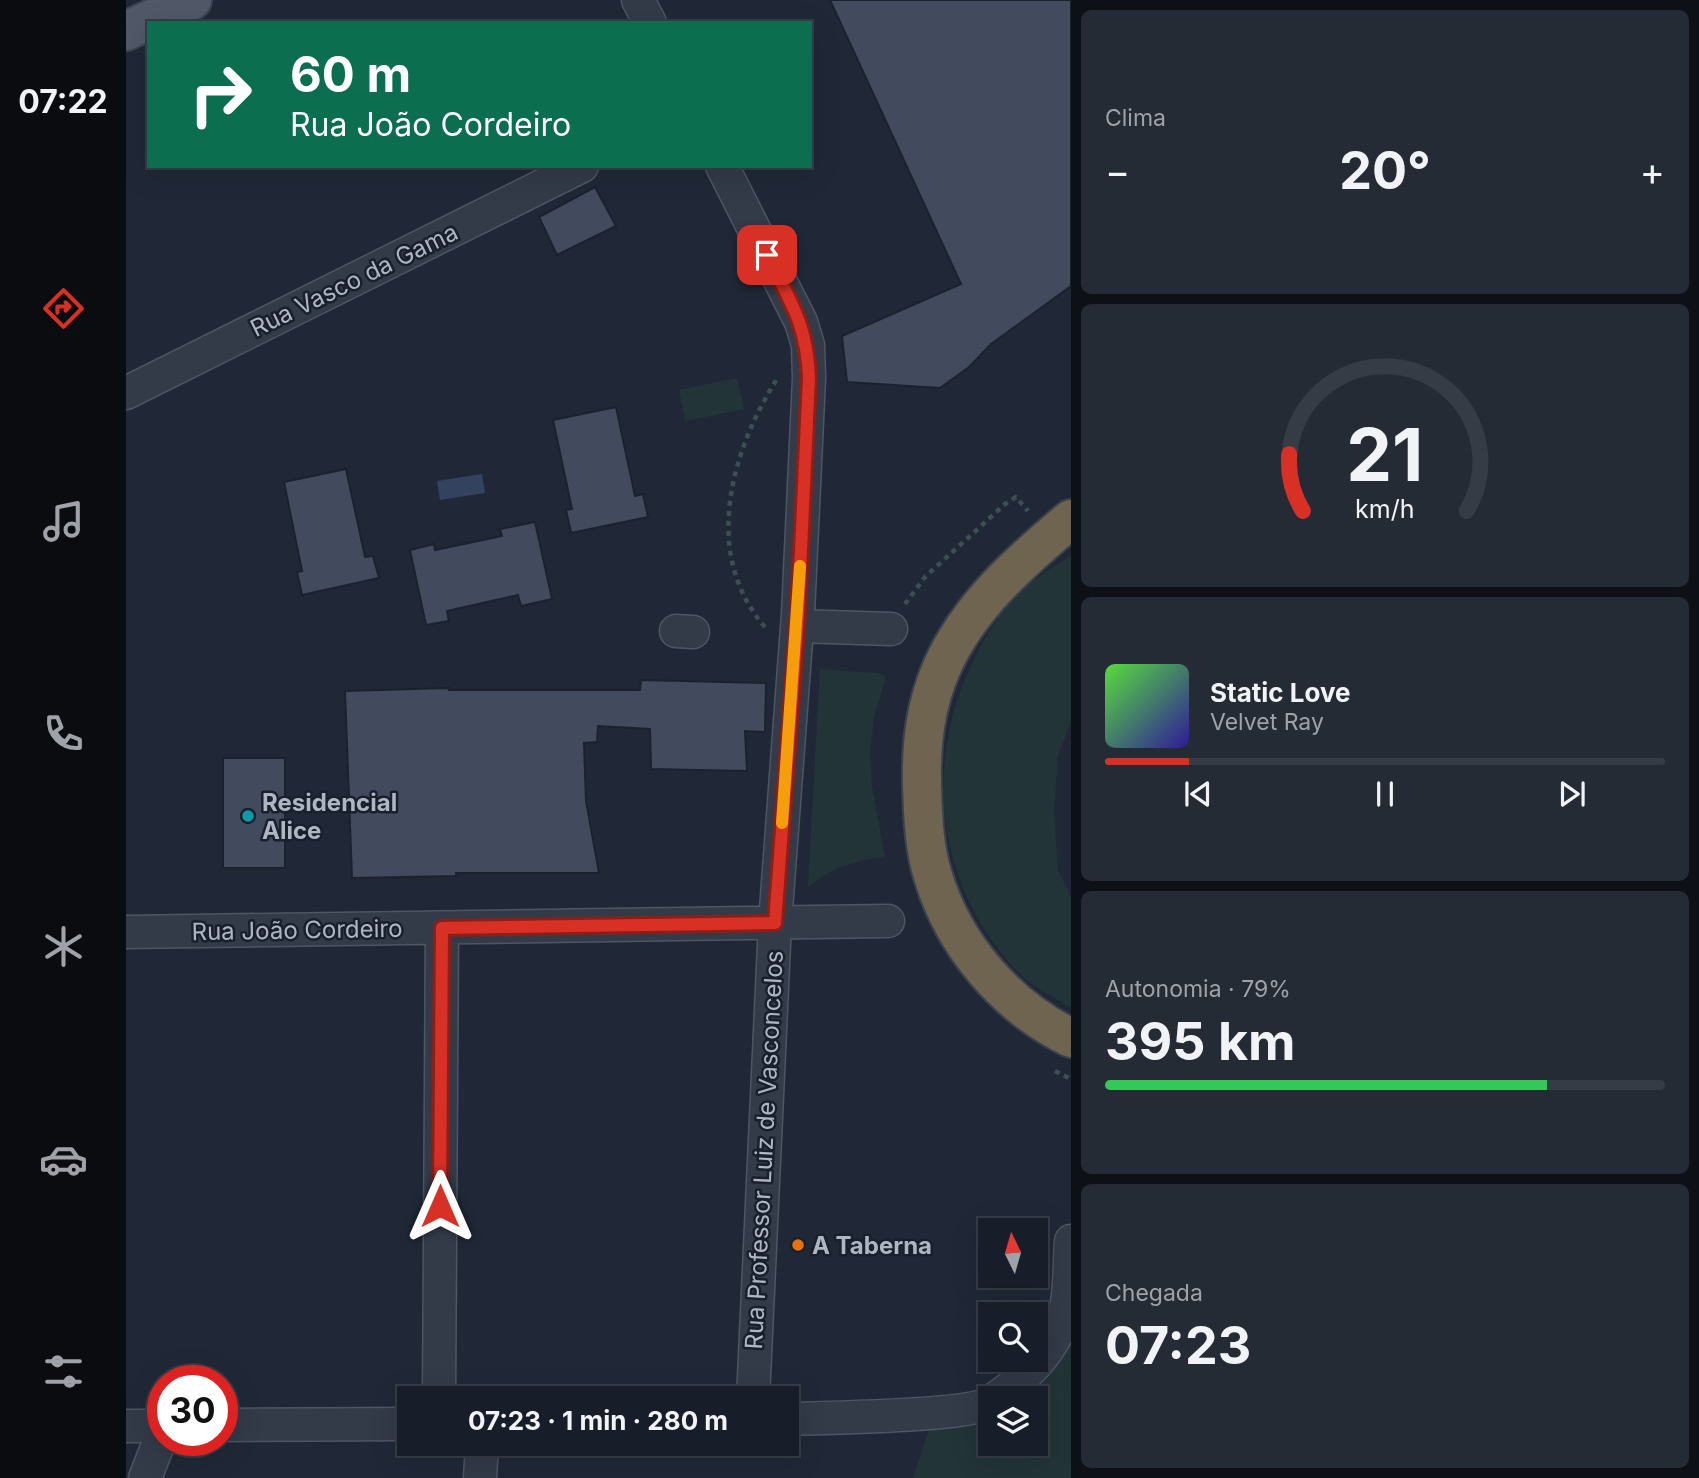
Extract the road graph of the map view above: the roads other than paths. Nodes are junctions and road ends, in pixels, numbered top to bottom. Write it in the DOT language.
graph roads {
  1 [pos="192,0"];
  2 [pos="638,0"];
  3 [pos="147,21"];
  4 [pos="147,21"];
  5 [pos="649,21"];
  6 [pos="126,31"];
  7 [pos="578,168"];
  8 [pos="723,168"];
  9 [pos="126,393"];
  10 [pos="1060,528"];
  11 [pos="891,629"];
  12 [pos="795,640"];
  13 [pos="888,921"];
  14 [pos="775,923"];
  15 [pos="442,928"];
  16 [pos="126,932"];
  17 [pos="1071,1038"];
  18 [pos="1071,1241"];
  19 [pos="439,1386"];
  20 [pos="753,1386"];
  21 [pos="1012,1386"];
  22 [pos="978,1408"];
  23 [pos="799,1418"];
  24 [pos="397,1424"];
  25 [pos="126,1426"];
  26 [pos="147,1426"];
  27 [pos="238,1426"];
  28 [pos="154,1456"];
  29 [pos="481,1456"];
  30 [pos="145,1478"];
  31 [pos="480,1478"];
  1 -- 4 [label="main road"];
  2 -- 5 [label="street"];
  3 -- 6 [label="main road"];
  7 -- 9 [label="street, Rua Vasco da Gama"];
  8 -- 12 [label="street, Rua Professor Luiz de Vasconcelos"];
  10 -- 17 [label="highway"];
  11 -- 12 [label="street"];
  12 -- 14 [label="street, Rua Professor Luiz de Vasconcelos"];
  13 -- 14 [label="street, Rua João Cordeiro"];
  14 -- 15 [label="street, Rua João Cordeiro"];
  14 -- 20 [label="street, Rua Professor Luiz de Vasconcelos"];
  15 -- 16 [label="street, Rua João Cordeiro"];
  15 -- 19 [label="street"];
  18 -- 21 [label="street"];
  22 -- 23 [label="street"];
  24 -- 27 [label="street"];
  25 -- 26 [label="street"];
  28 -- 30 [label="street"];
  29 -- 31 [label="street"];
}
